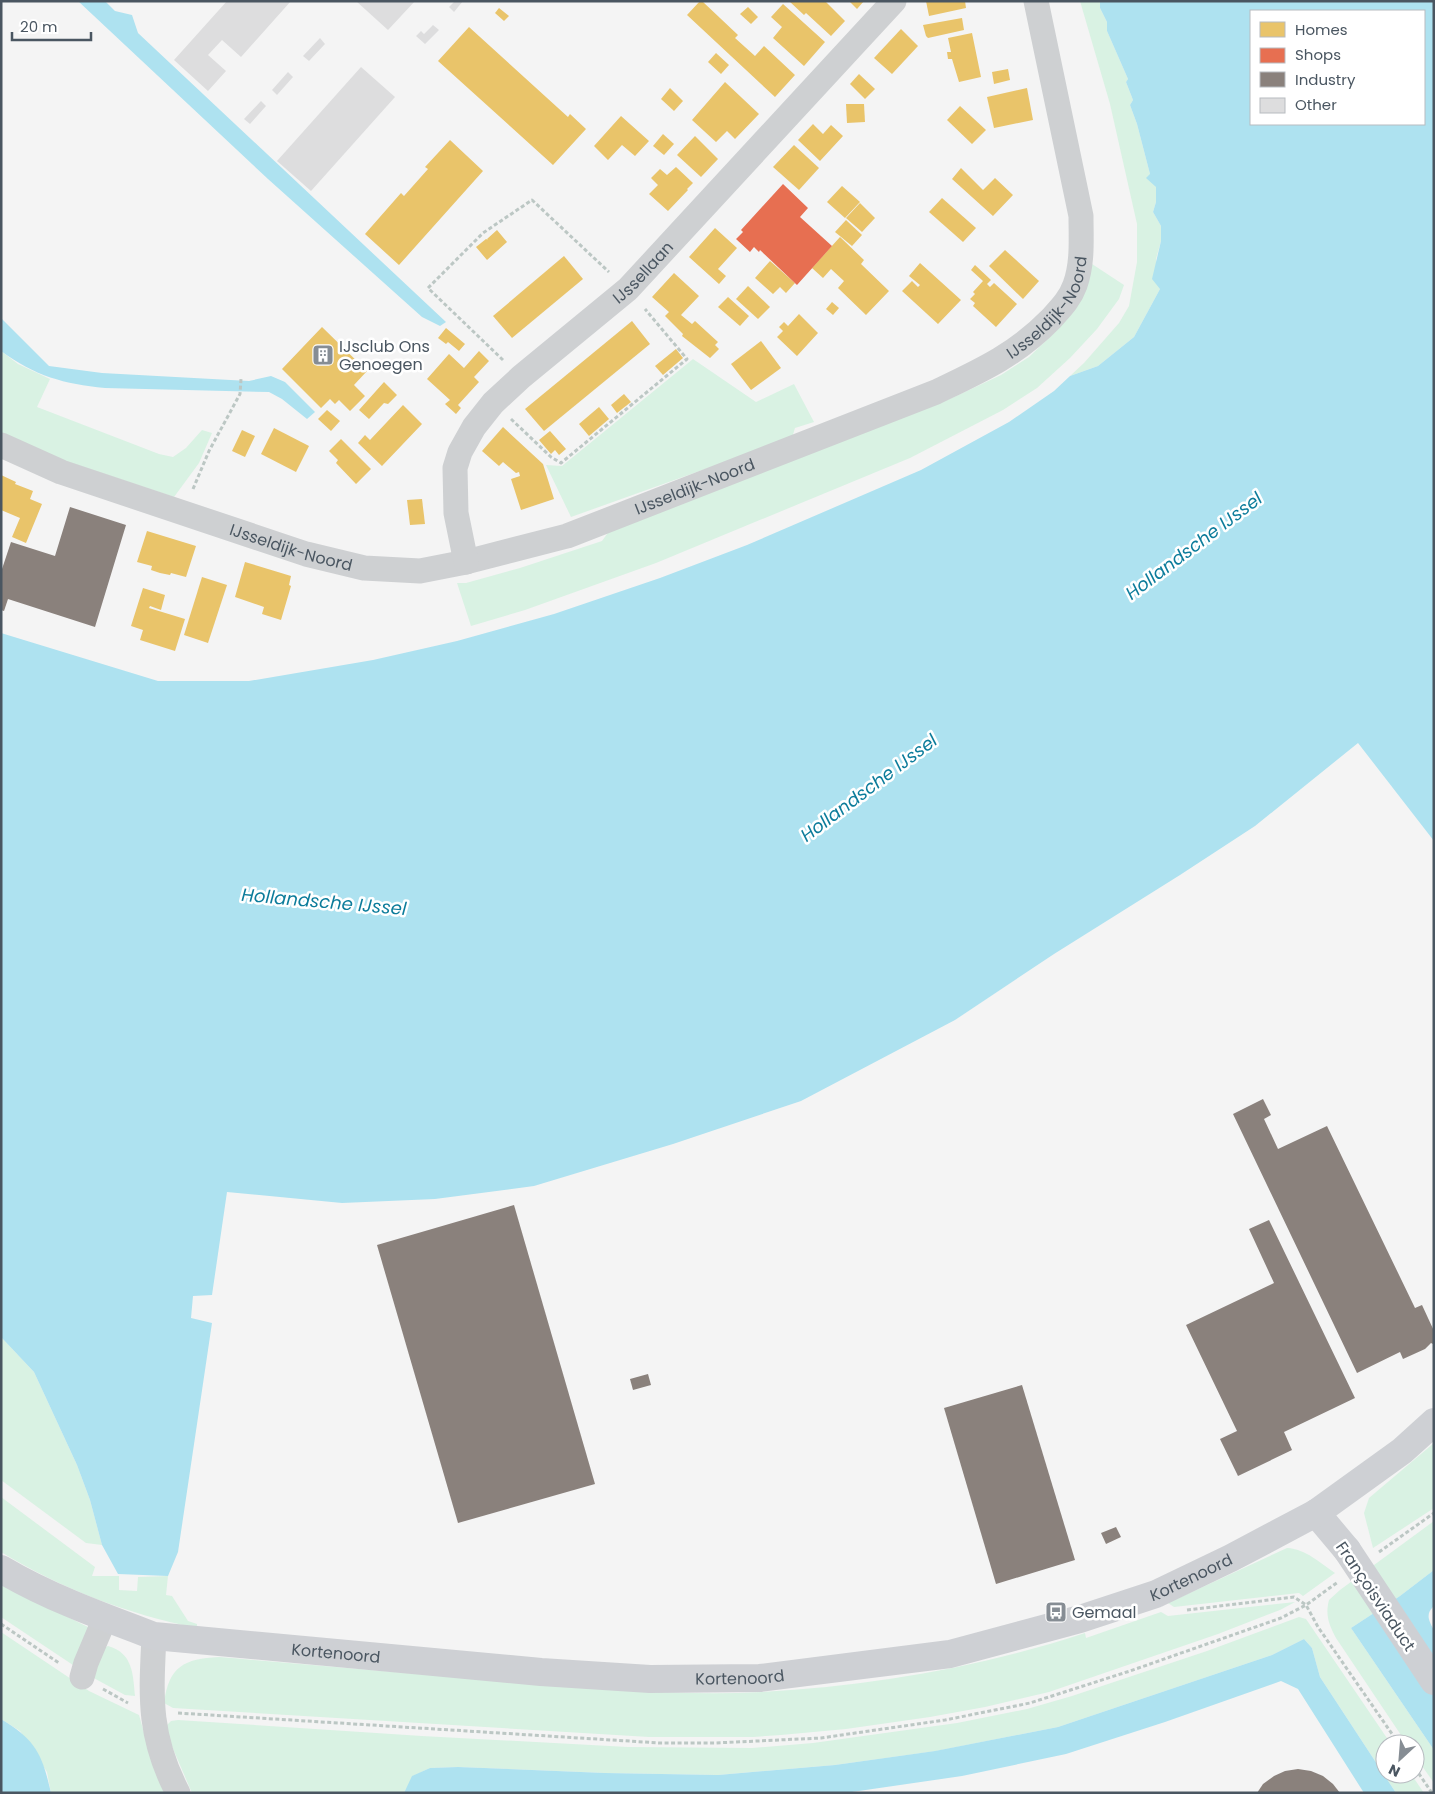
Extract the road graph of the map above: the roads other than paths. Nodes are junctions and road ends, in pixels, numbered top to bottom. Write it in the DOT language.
graph roads {
  1 [pos="894,1"];
  2 [pos="1036,1"];
  3 [pos="1,445"];
  4 [pos="466,562"];
  5 [pos="1434,1422"];
  6 [pos="1316,1513"];
  7 [pos="1,1569"];
  8 [pos="105,1618"];
  9 [pos="154,1636"];
  10 [pos="82,1677"];
  11 [pos="1434,1681"];
  12 [pos="178,1793"];
  1 -- 4 [label="street, IJssellaan"];
  2 -- 4 [label="street, IJsseldijk-Noord"];
  3 -- 4 [label="street, IJsseldijk-Noord"];
  5 -- 6 [label="street, Kortenoord"];
  6 -- 9 [label="street, Kortenoord"];
  6 -- 11 [label="street, Françoisviaduct, bridge"];
  7 -- 8 [label="street, Kortenoord"];
  8 -- 9 [label="street, Kortenoord"];
  8 -- 10 [label="street"];
  9 -- 12 [label="street"];
}
